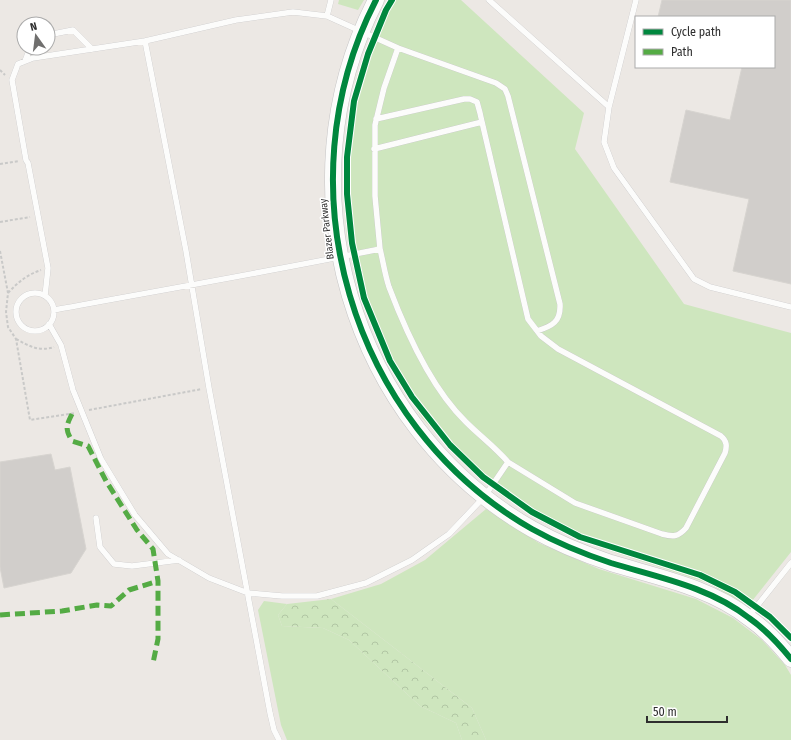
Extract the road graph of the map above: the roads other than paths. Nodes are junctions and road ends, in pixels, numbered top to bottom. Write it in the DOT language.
graph roads {
  1 [pos="331,0"];
  2 [pos="376,0"];
  3 [pos="489,0"];
  4 [pos="636,0"];
  5 [pos="327,16"];
  6 [pos="56,33"];
  7 [pos="362,33"];
  8 [pos="145,41"];
  9 [pos="398,48"];
  10 [pos="92,49"];
  11 [pos="27,56"];
  12 [pos="25,61"];
  13 [pos="609,107"];
  14 [pos="376,120"];
  15 [pos="482,122"];
  16 [pos="374,149"];
  17 [pos="380,248"];
  18 [pos="340,257"];
  19 [pos="191,284"];
  20 [pos="45,296"];
  21 [pos="791,307"];
  22 [pos="54,310"];
  23 [pos="50,324"];
  24 [pos="537,330"];
  25 [pos="508,462"];
  26 [pos="485,496"];
  27 [pos="96,518"];
  28 [pos="179,560"];
  29 [pos="791,562"];
  30 [pos="248,592"];
  31 [pos="748,617"];
  32 [pos="791,659"];
  33 [pos="279,740"];
  1 -- 5 [label="lane"];
  2 -- 7 [label="street, Blazer Parkway"];
  3 -- 13 [label="lane"];
  4 -- 13 [label="lane"];
  5 -- 7 [label="lane"];
  5 -- 8 [label="lane"];
  6 -- 10 [label="lane"];
  7 -- 9 [label="lane"];
  7 -- 18 [label="street, Blazer Parkway"];
  8 -- 10 [label="lane"];
  8 -- 19 [label="lane"];
  9 -- 14 [label="lane"];
  9 -- 24 [label="lane"];
  10 -- 12 [label="lane"];
  11 -- 12 [label="lane"];
  12 -- 20 [label="lane"];
  13 -- 21 [label="lane"];
  14 -- 15 [label="lane"];
  14 -- 16 [label="lane"];
  15 -- 16 [label="lane"];
  15 -- 24 [label="lane"];
  16 -- 17 [label="lane"];
  17 -- 18 [label="lane"];
  17 -- 25 [label="lane"];
  18 -- 19 [label="lane"];
  18 -- 26 [label="street, Blazer Parkway"];
  19 -- 22 [label="lane"];
  19 -- 30 [label="lane"];
  20 -- 22 [label="lane"];
  20 -- 23 [label="lane"];
  22 -- 23 [label="lane"];
  23 -- 28 [label="lane"];
  24 -- 25 [label="lane"];
  25 -- 26 [label="lane"];
  26 -- 30 [label="lane"];
  26 -- 31 [label="street, Blazer Parkway"];
  27 -- 28 [label="lane"];
  28 -- 30 [label="lane"];
  29 -- 31 [label="lane"];
  30 -- 33 [label="lane"];
  31 -- 32 [label="street, Blazer Parkway"];
}
